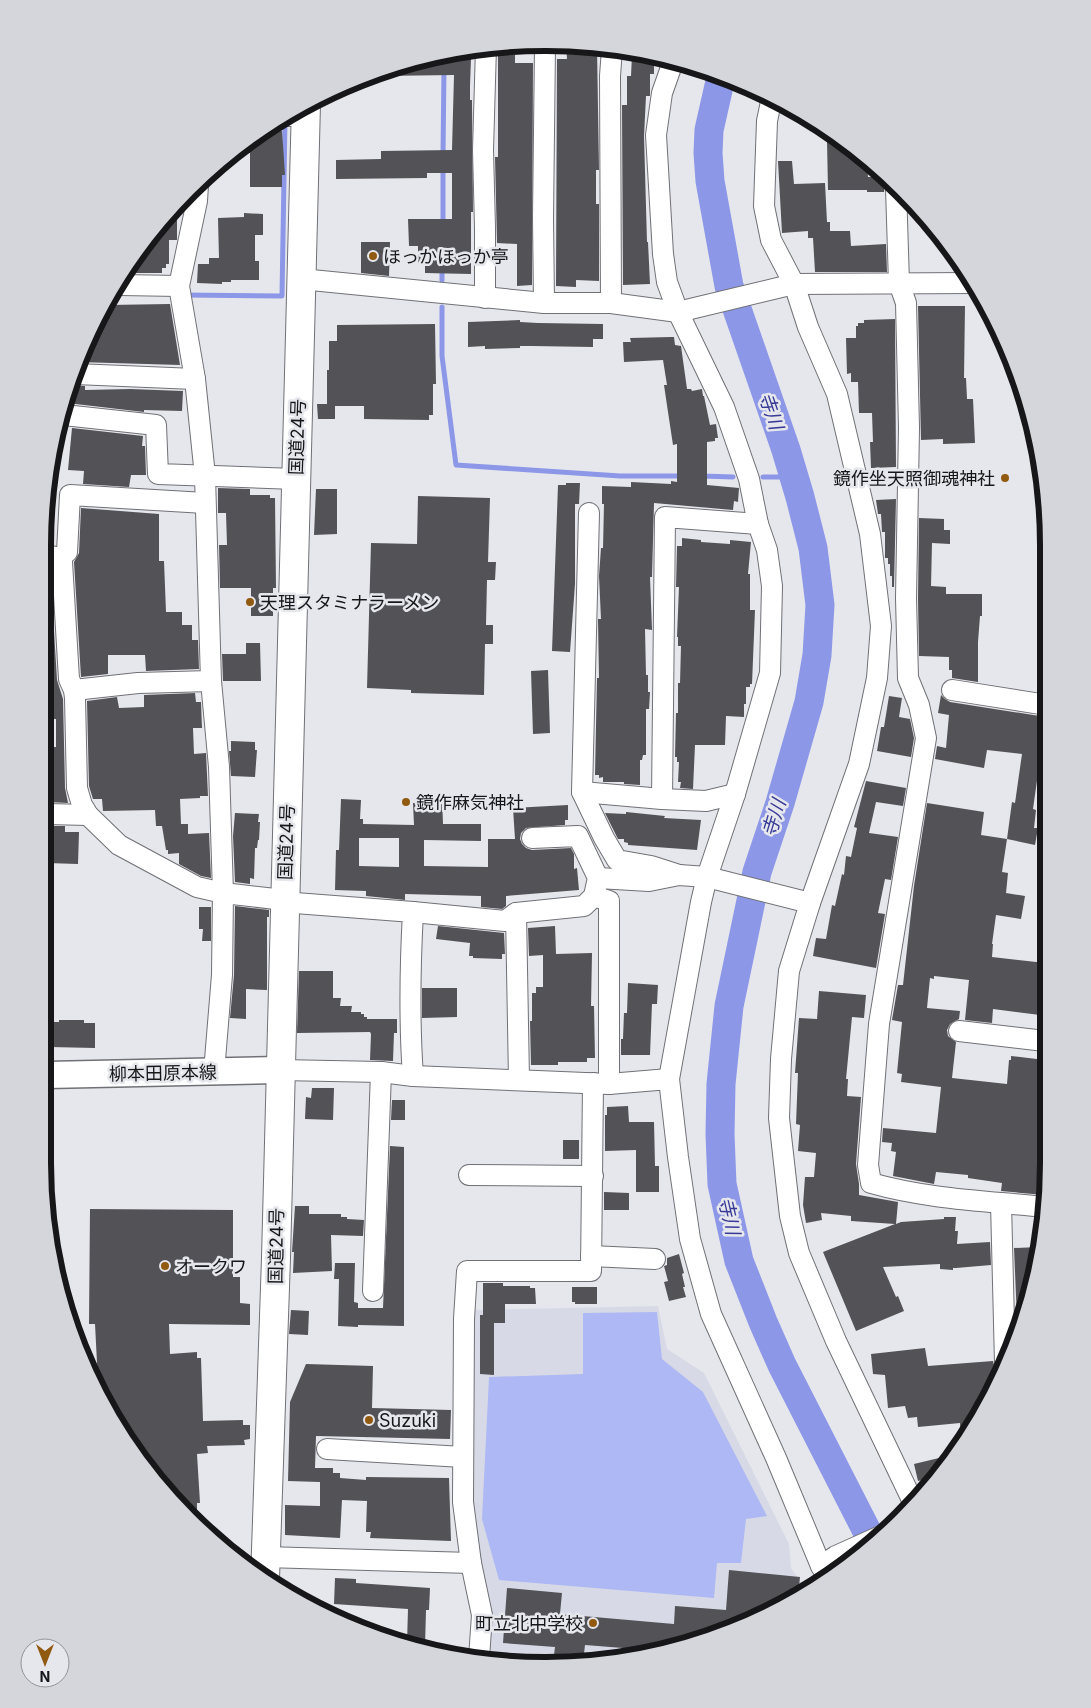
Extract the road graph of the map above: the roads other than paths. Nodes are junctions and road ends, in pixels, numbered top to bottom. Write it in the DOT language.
graph roads {
  1 [pos="545,51"];
  2 [pos="486,55"];
  3 [pos="612,55"];
  4 [pos="671,68"];
  5 [pos="770,105"];
  6 [pos="299,116"];
  7 [pos="896,197"];
  8 [pos="191,201"];
  9 [pos="302,279"];
  10 [pos="899,283"];
  11 [pos="964,283"];
  12 [pos="126,285"];
  13 [pos="178,286"];
  14 [pos="789,286"];
  15 [pos="485,298"];
  16 [pos="611,303"];
  17 [pos="544,304"];
  18 [pos="682,311"];
  19 [pos="82,374"];
  20 [pos="195,379"];
  21 [pos="68,416"];
  22 [pos="205,476"];
  23 [pos="296,479"];
  24 [pos="205,503"];
  25 [pos="589,513"];
  26 [pos="758,524"];
  27 [pos="53,556"];
  28 [pos="211,681"];
  29 [pos="74,690"];
  30 [pos="952,690"];
  31 [pos="1040,704"];
  32 [pos="582,792"];
  33 [pos="735,794"];
  34 [pos="662,799"];
  35 [pos="51,814"];
  36 [pos="88,815"];
  37 [pos="532,838"];
  38 [pos="679,876"];
  39 [pos="711,878"];
  40 [pos="596,887"];
  41 [pos="223,893"];
  42 [pos="284,900"];
  43 [pos="808,902"];
  44 [pos="413,912"];
  45 [pos="516,913"];
  46 [pos="959,1031"];
  47 [pos="1040,1039"];
  48 [pos="280,1070"];
  49 [pos="214,1072"];
  50 [pos="381,1072"];
  51 [pos="51,1076"];
  52 [pos="414,1076"];
  53 [pos="669,1078"];
  54 [pos="519,1080"];
  55 [pos="602,1083"];
  56 [pos="469,1175"];
  57 [pos="593,1176"];
  58 [pos="1001,1203"];
  59 [pos="1038,1206"];
  60 [pos="591,1256"];
  61 [pos="655,1259"];
  62 [pos="373,1291"];
  63 [pos="1005,1345"];
  64 [pos="327,1449"];
  65 [pos="463,1457"];
  66 [pos="910,1496"];
  67 [pos="471,1563"];
  68 [pos="828,1567"];
  69 [pos="265,1568"];
  70 [pos="479,1653"];
  1 -- 17 [label="street"];
  2 -- 15 [label="street"];
  3 -- 16 [label="street"];
  4 -- 18 [label="street"];
  5 -- 14 [label="street"];
  6 -- 9 [label="highway, 国道24号"];
  7 -- 10 [label="street"];
  8 -- 13 [label="street"];
  9 -- 15 [label="street"];
  9 -- 23 [label="highway, 国道24号"];
  10 -- 11 [label="street"];
  10 -- 14 [label="street"];
  10 -- 58 [label="street"];
  12 -- 13 [label="street"];
  13 -- 20 [label="street"];
  14 -- 18 [label="street"];
  14 -- 43 [label="street"];
  15 -- 17 [label="street"];
  16 -- 17 [label="street"];
  16 -- 18 [label="street"];
  18 -- 26 [label="street"];
  19 -- 20 [label="street"];
  20 -- 22 [label="street"];
  21 -- 22 [label="street"];
  22 -- 23 [label="street"];
  22 -- 24 [label="street"];
  23 -- 42 [label="highway, 国道24号"];
  24 -- 27 [label="street"];
  24 -- 28 [label="street"];
  25 -- 32 [label="street"];
  26 -- 33 [label="street"];
  26 -- 34 [label="street"];
  27 -- 29 [label="street"];
  28 -- 29 [label="street"];
  28 -- 41 [label="street"];
  29 -- 36 [label="street"];
  30 -- 31 [label="street"];
  32 -- 34 [label="street"];
  32 -- 38 [label="street"];
  33 -- 34 [label="street"];
  33 -- 39 [label="street"];
  35 -- 36 [label="street"];
  36 -- 41 [label="street"];
  37 -- 40 [label="street"];
  38 -- 39 [label="street"];
  38 -- 40 [label="street"];
  39 -- 43 [label="street"];
  39 -- 53 [label="street"];
  40 -- 45 [label="street"];
  40 -- 55 [label="street"];
  41 -- 42 [label="street"];
  41 -- 49 [label="street"];
  42 -- 44 [label="street"];
  42 -- 48 [label="highway, 国道24号"];
  43 -- 66 [label="street"];
  44 -- 45 [label="street"];
  44 -- 52 [label="street"];
  45 -- 54 [label="street"];
  46 -- 47 [label="street"];
  48 -- 49 [label="main road, 柳本田原本線"];
  48 -- 50 [label="street"];
  48 -- 69 [label="highway, 国道24号"];
  49 -- 51 [label="main road, 柳本田原本線"];
  50 -- 52 [label="street"];
  50 -- 62 [label="street"];
  52 -- 54 [label="street"];
  53 -- 55 [label="street"];
  53 -- 68 [label="street"];
  54 -- 55 [label="street"];
  55 -- 57 [label="street"];
  56 -- 57 [label="street"];
  57 -- 60 [label="street"];
  58 -- 59 [label="street"];
  58 -- 63 [label="street"];
  60 -- 61 [label="street"];
  60 -- 65 [label="street"];
  64 -- 65 [label="street"];
  65 -- 67 [label="street"];
  67 -- 69 [label="street"];
  67 -- 70 [label="street"];
}
